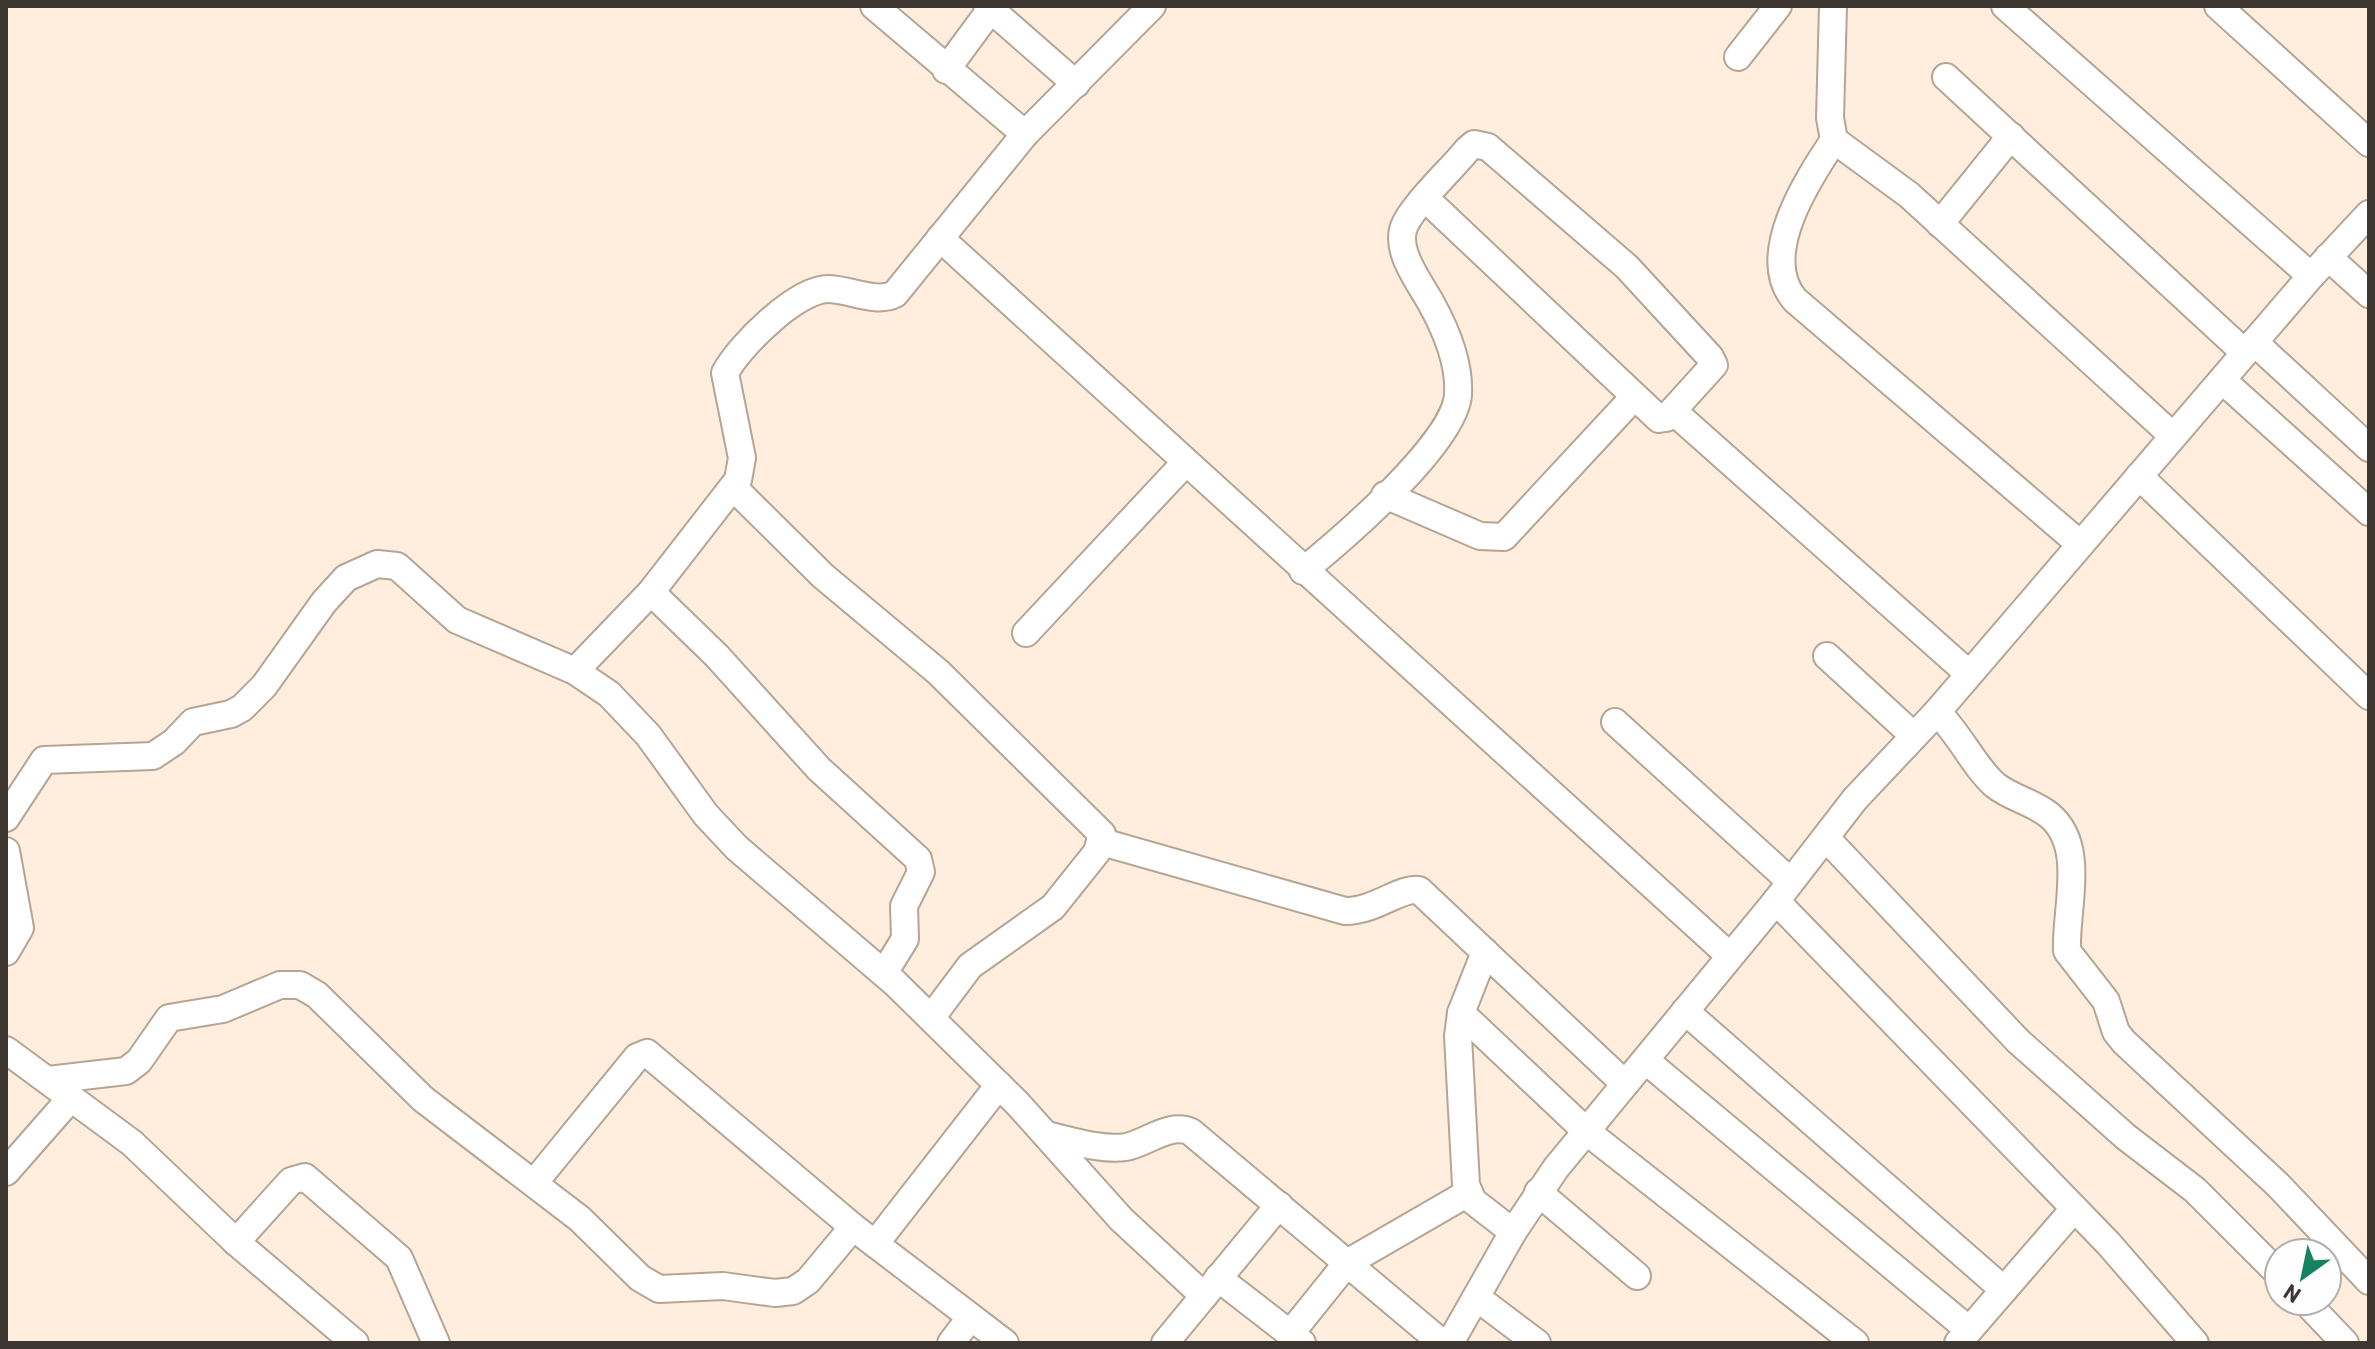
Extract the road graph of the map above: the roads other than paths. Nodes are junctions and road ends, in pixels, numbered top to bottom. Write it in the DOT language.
graph roads {
  1 [pos="874,6"];
  2 [pos="1778,6"];
  3 [pos="1833,6"];
  4 [pos="2218,6"];
  5 [pos="989,8"];
  6 [pos="2014,9"];
  7 [pos="1138,11"];
  8 [pos="1738,57"];
  9 [pos="946,70"];
  10 [pos="1946,77"];
  11 [pos="1076,84"];
  12 [pos="1025,134"];
  13 [pos="2011,136"];
  14 [pos="1834,140"];
  15 [pos="2369,143"];
  16 [pos="1426,199"];
  17 [pos="2369,214"];
  18 [pos="1940,224"];
  19 [pos="940,238"];
  20 [pos="2320,267"];
  21 [pos="2369,294"];
  22 [pos="2250,347"];
  23 [pos="2222,380"];
  24 [pos="1634,397"];
  25 [pos="1673,411"];
  26 [pos="2173,436"];
  27 [pos="2369,448"];
  28 [pos="1185,463"];
  29 [pos="2139,476"];
  30 [pos="734,488"];
  31 [pos="1385,495"];
  32 [pos="2369,512"];
  33 [pos="2080,544"];
  34 [pos="1303,571"];
  35 [pos="651,592"];
  36 [pos="1026,633"];
  37 [pos="1827,656"];
  38 [pos="575,671"];
  39 [pos="1968,673"];
  40 [pos="2369,696"];
  41 [pos="1937,712"];
  42 [pos="1615,722"];
  43 [pos="1914,736"];
  44 [pos="6,818"];
  45 [pos="1826,838"];
  46 [pos="1102,842"];
  47 [pos="6,851"];
  48 [pos="1783,891"];
  49 [pos="6,952"];
  50 [pos="1485,952"];
  51 [pos="1730,956"];
  52 [pos="884,973"];
  53 [pos="1685,1011"];
  54 [pos="1461,1013"];
  55 [pos="931,1018"];
  56 [pos="6,1050"];
  57 [pos="1645,1060"];
  58 [pos="48,1080"];
  59 [pos="1625,1084"];
  60 [pos="999,1085"];
  61 [pos="71,1098"];
  62 [pos="1586,1131"];
  63 [pos="1046,1135"];
  64 [pos="6,1172"];
  65 [pos="534,1183"];
  66 [pos="1538,1192"];
  67 [pos="1468,1193"];
  68 [pos="1279,1205"];
  69 [pos="2074,1209"];
  70 [pos="853,1227"];
  71 [pos="1513,1232"];
  72 [pos="236,1242"];
  73 [pos="875,1244"];
  74 [pos="2263,1258"];
  75 [pos="1347,1263"];
  76 [pos="1637,1276"];
  77 [pos="2369,1281"];
  78 [pos="1211,1287"];
  79 [pos="2004,1290"];
  80 [pos="1476,1297"];
  81 [pos="2320,1317"];
  82 [pos="970,1318"];
  83 [pos="1964,1337"];
  84 [pos="1296,1339"];
  85 [pos="355,1343"];
  86 [pos="436,1343"];
  87 [pos="951,1343"];
  88 [pos="1005,1343"];
  89 [pos="1165,1343"];
  90 [pos="1442,1343"];
  91 [pos="1450,1343"];
  92 [pos="1537,1343"];
  93 [pos="1855,1343"];
  94 [pos="2195,1343"];
  95 [pos="2345,1343"];
  1 -- 9 [label="street"];
  2 -- 8 [label="street"];
  3 -- 14 [label="street"];
  4 -- 15 [label="street"];
  5 -- 9 [label="street"];
  5 -- 11 [label="street"];
  6 -- 20 [label="street"];
  7 -- 11 [label="street"];
  9 -- 12 [label="street"];
  10 -- 13 [label="street"];
  11 -- 12 [label="street"];
  12 -- 19 [label="street"];
  13 -- 18 [label="street"];
  13 -- 22 [label="street"];
  14 -- 18 [label="street"];
  14 -- 33 [label="street"];
  16 -- 24 [label="street"];
  16 -- 25 [label="street"];
  16 -- 31 [label="street"];
  17 -- 20 [label="street"];
  18 -- 26 [label="street"];
  19 -- 28 [label="street"];
  19 -- 30 [label="street"];
  20 -- 21 [label="street"];
  20 -- 22 [label="street"];
  22 -- 23 [label="street"];
  22 -- 27 [label="street"];
  23 -- 26 [label="street"];
  23 -- 32 [label="street"];
  24 -- 25 [label="street"];
  24 -- 31 [label="street"];
  25 -- 39 [label="street"];
  26 -- 29 [label="street"];
  28 -- 34 [label="street"];
  28 -- 36 [label="street"];
  29 -- 33 [label="street"];
  29 -- 40 [label="street"];
  30 -- 35 [label="street"];
  30 -- 46 [label="street"];
  31 -- 34 [label="street"];
  33 -- 39 [label="street"];
  34 -- 51 [label="street"];
  35 -- 38 [label="street"];
  35 -- 52 [label="street"];
  37 -- 43 [label="street"];
  38 -- 44 [label="street"];
  38 -- 52 [label="street"];
  39 -- 41 [label="street"];
  41 -- 43 [label="street"];
  41 -- 77 [label="street"];
  42 -- 48 [label="street"];
  43 -- 45 [label="street"];
  45 -- 48 [label="street"];
  45 -- 74 [label="street"];
  46 -- 50 [label="street"];
  46 -- 55 [label="street"];
  47 -- 49 [label="street"];
  48 -- 51 [label="street"];
  48 -- 69 [label="street"];
  50 -- 54 [label="street"];
  50 -- 59 [label="street"];
  51 -- 53 [label="street"];
  52 -- 55 [label="street"];
  53 -- 57 [label="street"];
  53 -- 79 [label="street"];
  54 -- 62 [label="street"];
  54 -- 67 [label="street"];
  55 -- 60 [label="street"];
  56 -- 58 [label="street"];
  57 -- 59 [label="street"];
  57 -- 83 [label="street"];
  58 -- 61 [label="street"];
  58 -- 65 [label="street"];
  59 -- 62 [label="street"];
  60 -- 63 [label="street"];
  60 -- 73 [label="street"];
  61 -- 64 [label="street"];
  61 -- 72 [label="street"];
  62 -- 66 [label="street"];
  62 -- 93 [label="street"];
  63 -- 68 [label="street"];
  63 -- 78 [label="street"];
  65 -- 70 [label="street"];
  65 -- 70 [label="street"];
  66 -- 71 [label="street"];
  66 -- 76 [label="street"];
  67 -- 71 [label="street"];
  67 -- 75 [label="street"];
  68 -- 75 [label="street"];
  68 -- 78 [label="street"];
  69 -- 79 [label="street"];
  69 -- 94 [label="street"];
  70 -- 73 [label="street"];
  71 -- 80 [label="street"];
  72 -- 85 [label="street"];
  72 -- 86 [label="street"];
  73 -- 82 [label="street"];
  75 -- 84 [label="street"];
  75 -- 90 [label="street"];
  78 -- 84 [label="street"];
  78 -- 89 [label="street"];
  79 -- 83 [label="street"];
  80 -- 91 [label="street"];
  80 -- 92 [label="street"];
  81 -- 95 [label="street"];
  82 -- 87 [label="street"];
  82 -- 88 [label="street"];
}
